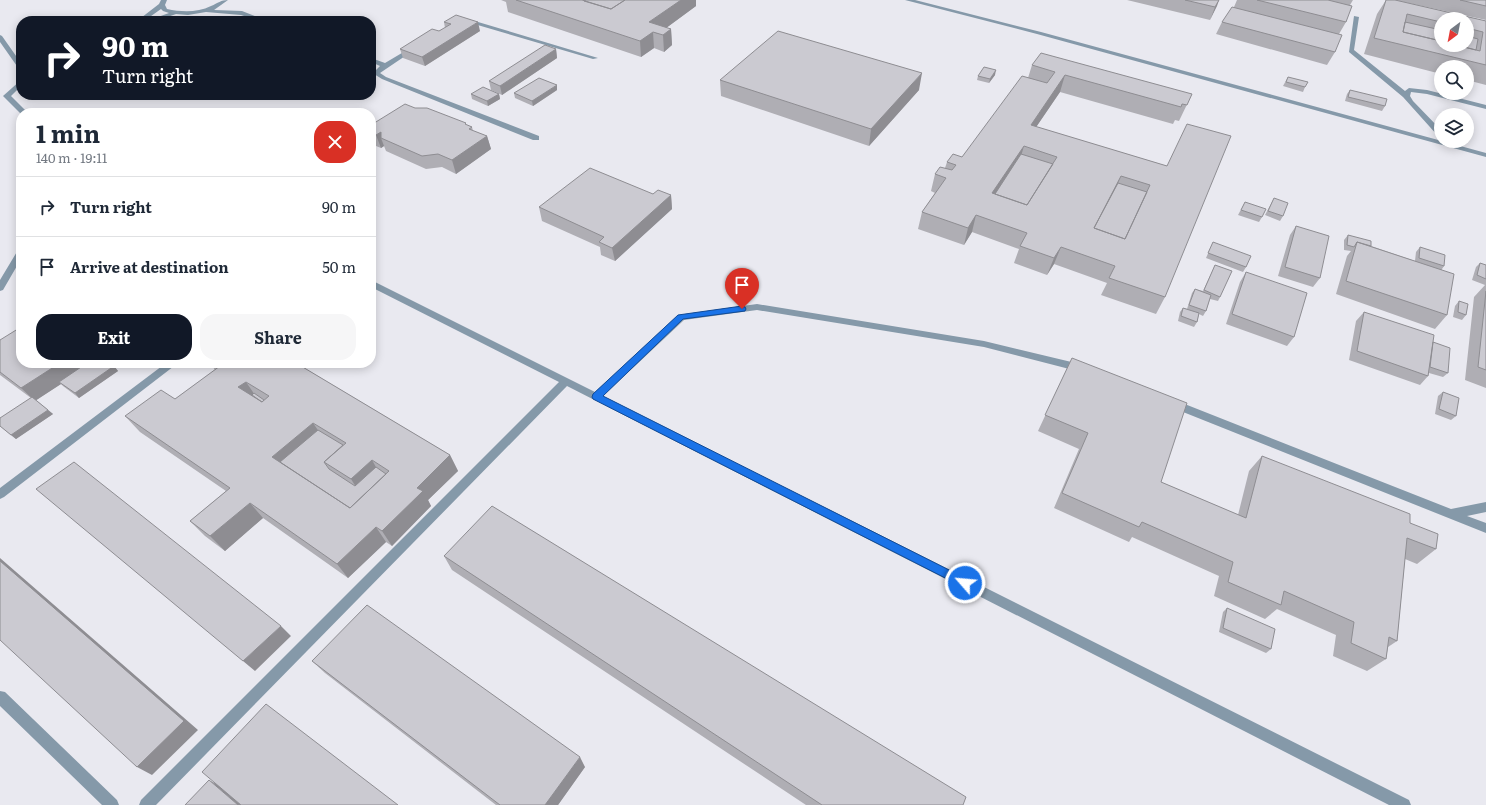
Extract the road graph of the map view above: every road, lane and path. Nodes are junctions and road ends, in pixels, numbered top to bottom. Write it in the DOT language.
graph roads {
  1 [pos="225,0"];
  2 [pos="229,0"];
  3 [pos="908,0"];
  4 [pos="163,3"];
  5 [pos="205,10"];
  6 [pos="174,13"];
  7 [pos="242,13"];
  8 [pos="146,16"];
  9 [pos="165,16"];
  10 [pos="251,16"];
  11 [pos="1356,17"];
  12 [pos="461,21"];
  13 [pos="0,37"];
  14 [pos="417,46"];
  15 [pos="595,58"];
  16 [pos="16,61"];
  17 [pos="376,62"];
  18 [pos="385,65"];
  19 [pos="16,87"];
  20 [pos="1406,96"];
  21 [pos="1486,107"];
  22 [pos="19,108"];
  23 [pos="1434,127"];
  24 [pos="536,138"];
  25 [pos="1434,140"];
  26 [pos="1463,148"];
  27 [pos="1486,155"];
  28 [pos="16,261"];
  29 [pos="376,286"];
  30 [pos="0,288"];
  31 [pos="166,368"];
  32 [pos="1090,370"];
  33 [pos="566,381"];
  34 [pos="596,397"];
  35 [pos="1164,399"];
  36 [pos="0,494"];
  37 [pos="1486,507"];
  38 [pos="1451,514"];
  39 [pos="1486,528"];
  40 [pos="0,697"];
  41 [pos="112,805"];
  42 [pos="146,805"];
  43 [pos="1404,805"];
  1 -- 5 [label="lane"];
  2 -- 7 [label="lane"];
  3 -- 25 [label="lane"];
  4 -- 6 [label="lane"];
  4 -- 8 [label="lane"];
  5 -- 6 [label="lane"];
  5 -- 7 [label="lane"];
  6 -- 9 [label="lane"];
  7 -- 10 [label="lane"];
  11 -- 20 [label="lane"];
  12 -- 15 [label="lane"];
  13 -- 16 [label="lane"];
  14 -- 18 [label="lane"];
  17 -- 18 [label="lane"];
  18 -- 24 [label="lane"];
  19 -- 22 [label="lane"];
  20 -- 21 [label="lane"];
  20 -- 23 [label="lane"];
  26 -- 27 [label="lane"];
  28 -- 30 [label="lane"];
  29 -- 33 [label="lane"];
  31 -- 36 [label="lane"];
  32 -- 34 [label="lane"];
  33 -- 34 [label="lane"];
  33 -- 42 [label="lane"];
  34 -- 43 [label="lane"];
  35 -- 38 [label="lane"];
  37 -- 38 [label="lane"];
  38 -- 39 [label="lane"];
  40 -- 41 [label="lane"];
}
